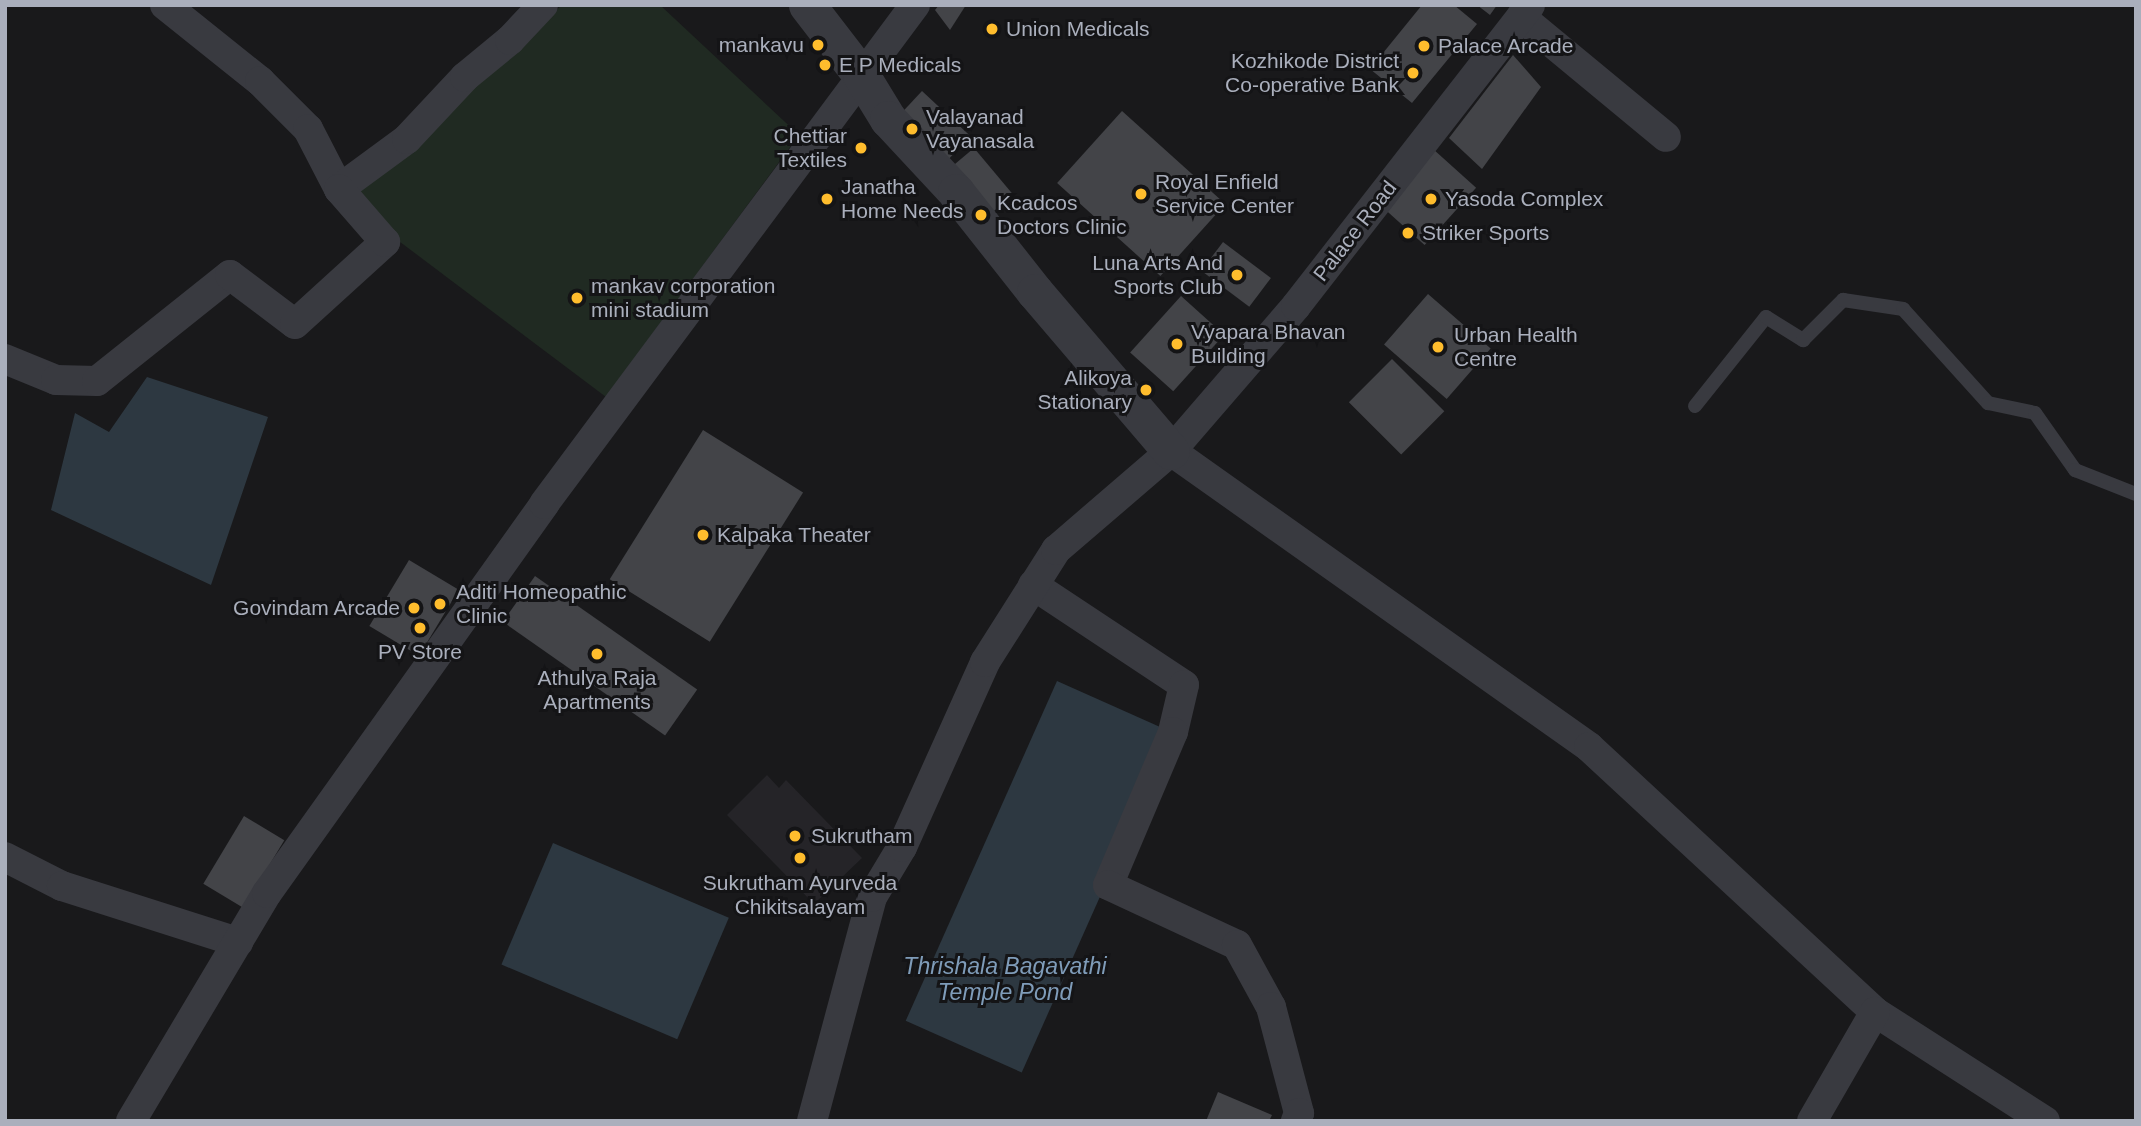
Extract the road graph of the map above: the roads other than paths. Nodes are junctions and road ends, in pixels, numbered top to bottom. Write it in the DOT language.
graph roads {
  1 [pos="165,5"];
  2 [pos="543,5"];
  3 [pos="807,5"];
  4 [pos="915,5"];
  5 [pos="1525,11"];
  6 [pos="861,75"];
  7 [pos="1666,136"];
  8 [pos="339,189"];
  9 [pos="5,359"];
  10 [pos="1695,406"];
  11 [pos="1171,450"];
  12 [pos="2136,494"];
  13 [pos="1033,585"];
  14 [pos="5,857"];
  15 [pos="238,942"];
  16 [pos="1875,1012"];
  17 [pos="131,1121"];
  18 [pos="812,1121"];
  19 [pos="1296,1121"];
  20 [pos="1812,1121"];
  21 [pos="2045,1121"];
  1 -- 8 [label="street"];
  2 -- 8 [label="street"];
  3 -- 6 [label="street"];
  4 -- 6 [label="street"];
  5 -- 7 [label="street"];
  5 -- 11 [label="street, Palace Road"];
  6 -- 11 [label="street"];
  6 -- 15 [label="street"];
  8 -- 9 [label="street"];
  10 -- 12 [label="lane"];
  11 -- 13 [label="street, Palace Road"];
  11 -- 16 [label="street"];
  13 -- 18 [label="street, Palace Road"];
  13 -- 19 [label="street"];
  14 -- 15 [label="street"];
  15 -- 17 [label="street"];
  16 -- 20 [label="street"];
  16 -- 21 [label="street"];
}
